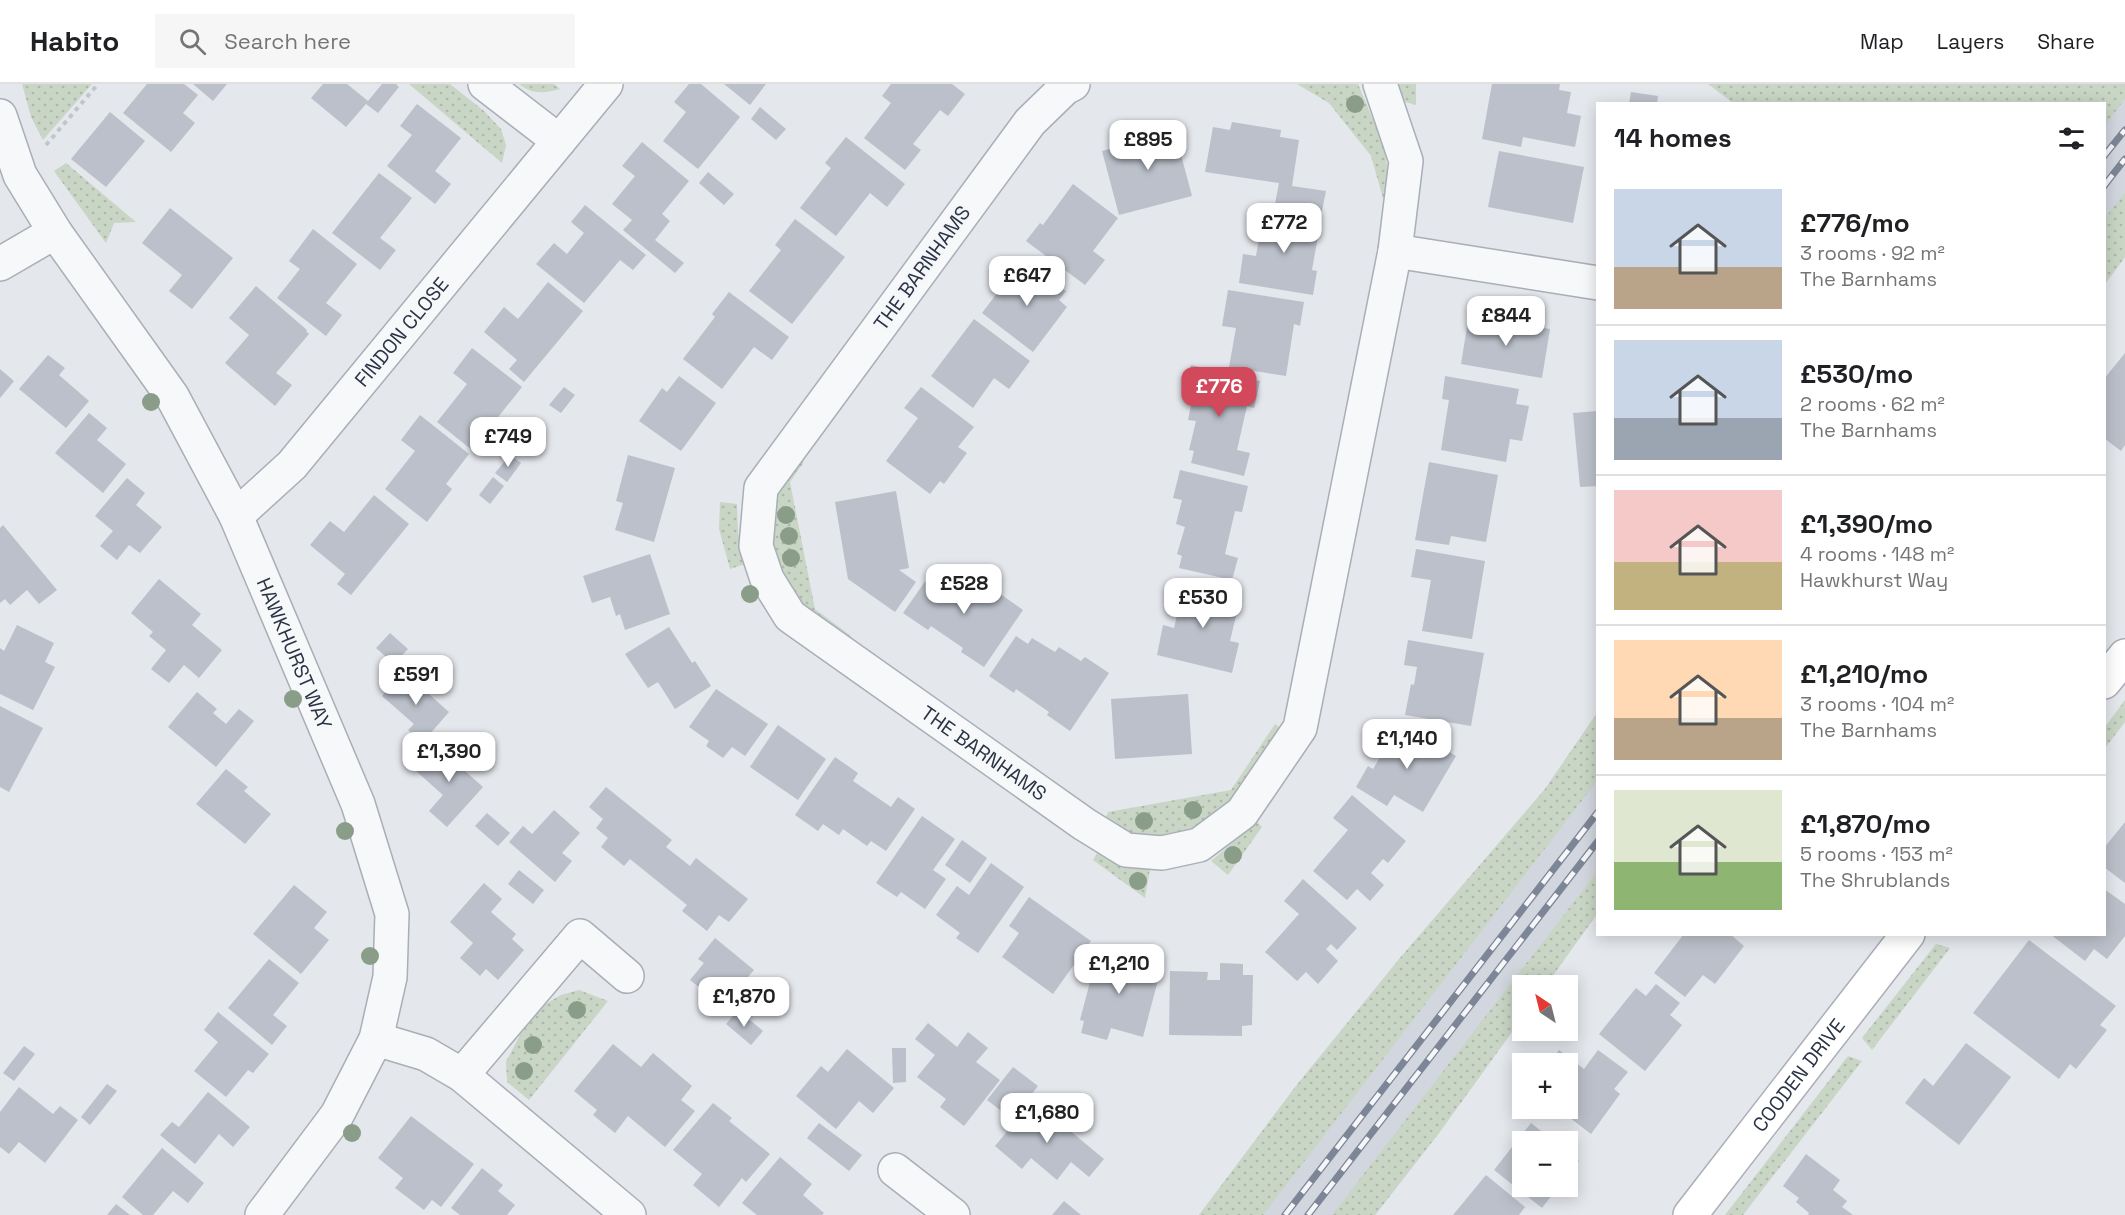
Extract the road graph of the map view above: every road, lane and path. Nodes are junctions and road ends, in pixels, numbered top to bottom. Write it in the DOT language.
graph roads {
  1 [pos="99,84"];
  2 [pos="485,84"];
  3 [pos="606,84"];
  4 [pos="1073,84"];
  5 [pos="1380,84"];
  6 [pos="0,116"];
  7 [pos="559,141"];
  8 [pos="20,175"];
  9 [pos="55,232"];
  10 [pos="1395,251"];
  11 [pos="0,264"];
  12 [pos="1596,283"];
  13 [pos="236,516"];
  14 [pos="2125,656"];
  15 [pos="2106,680"];
  16 [pos="1906,936"];
  17 [pos="627,976"];
  18 [pos="376,1039"];
  19 [pos="462,1075"];
  20 [pos="895,1170"];
  21 [pos="262,1215"];
  22 [pos="629,1215"];
  23 [pos="953,1215"];
  24 [pos="1690,1215"];
  1 -- 8 [label="path"];
  2 -- 7 [label="street"];
  3 -- 7 [label="street, FINDON CLOSE"];
  4 -- 10 [label="street, THE BARNHAMS"];
  5 -- 10 [label="street, THE BARNHAMS"];
  6 -- 8 [label="street, HAWKHURST WAY"];
  7 -- 13 [label="street, FINDON CLOSE"];
  8 -- 9 [label="street, HAWKHURST WAY"];
  9 -- 11 [label="street"];
  9 -- 13 [label="street, HAWKHURST WAY"];
  10 -- 12 [label="street"];
  13 -- 18 [label="street, HAWKHURST WAY"];
  14 -- 15 [label="main road"];
  16 -- 24 [label="main road, COODEN DRIVE"];
  17 -- 19 [label="street"];
  18 -- 19 [label="street"];
  18 -- 21 [label="street, HAWKHURST WAY"];
  19 -- 22 [label="street"];
  20 -- 23 [label="street"];
}
